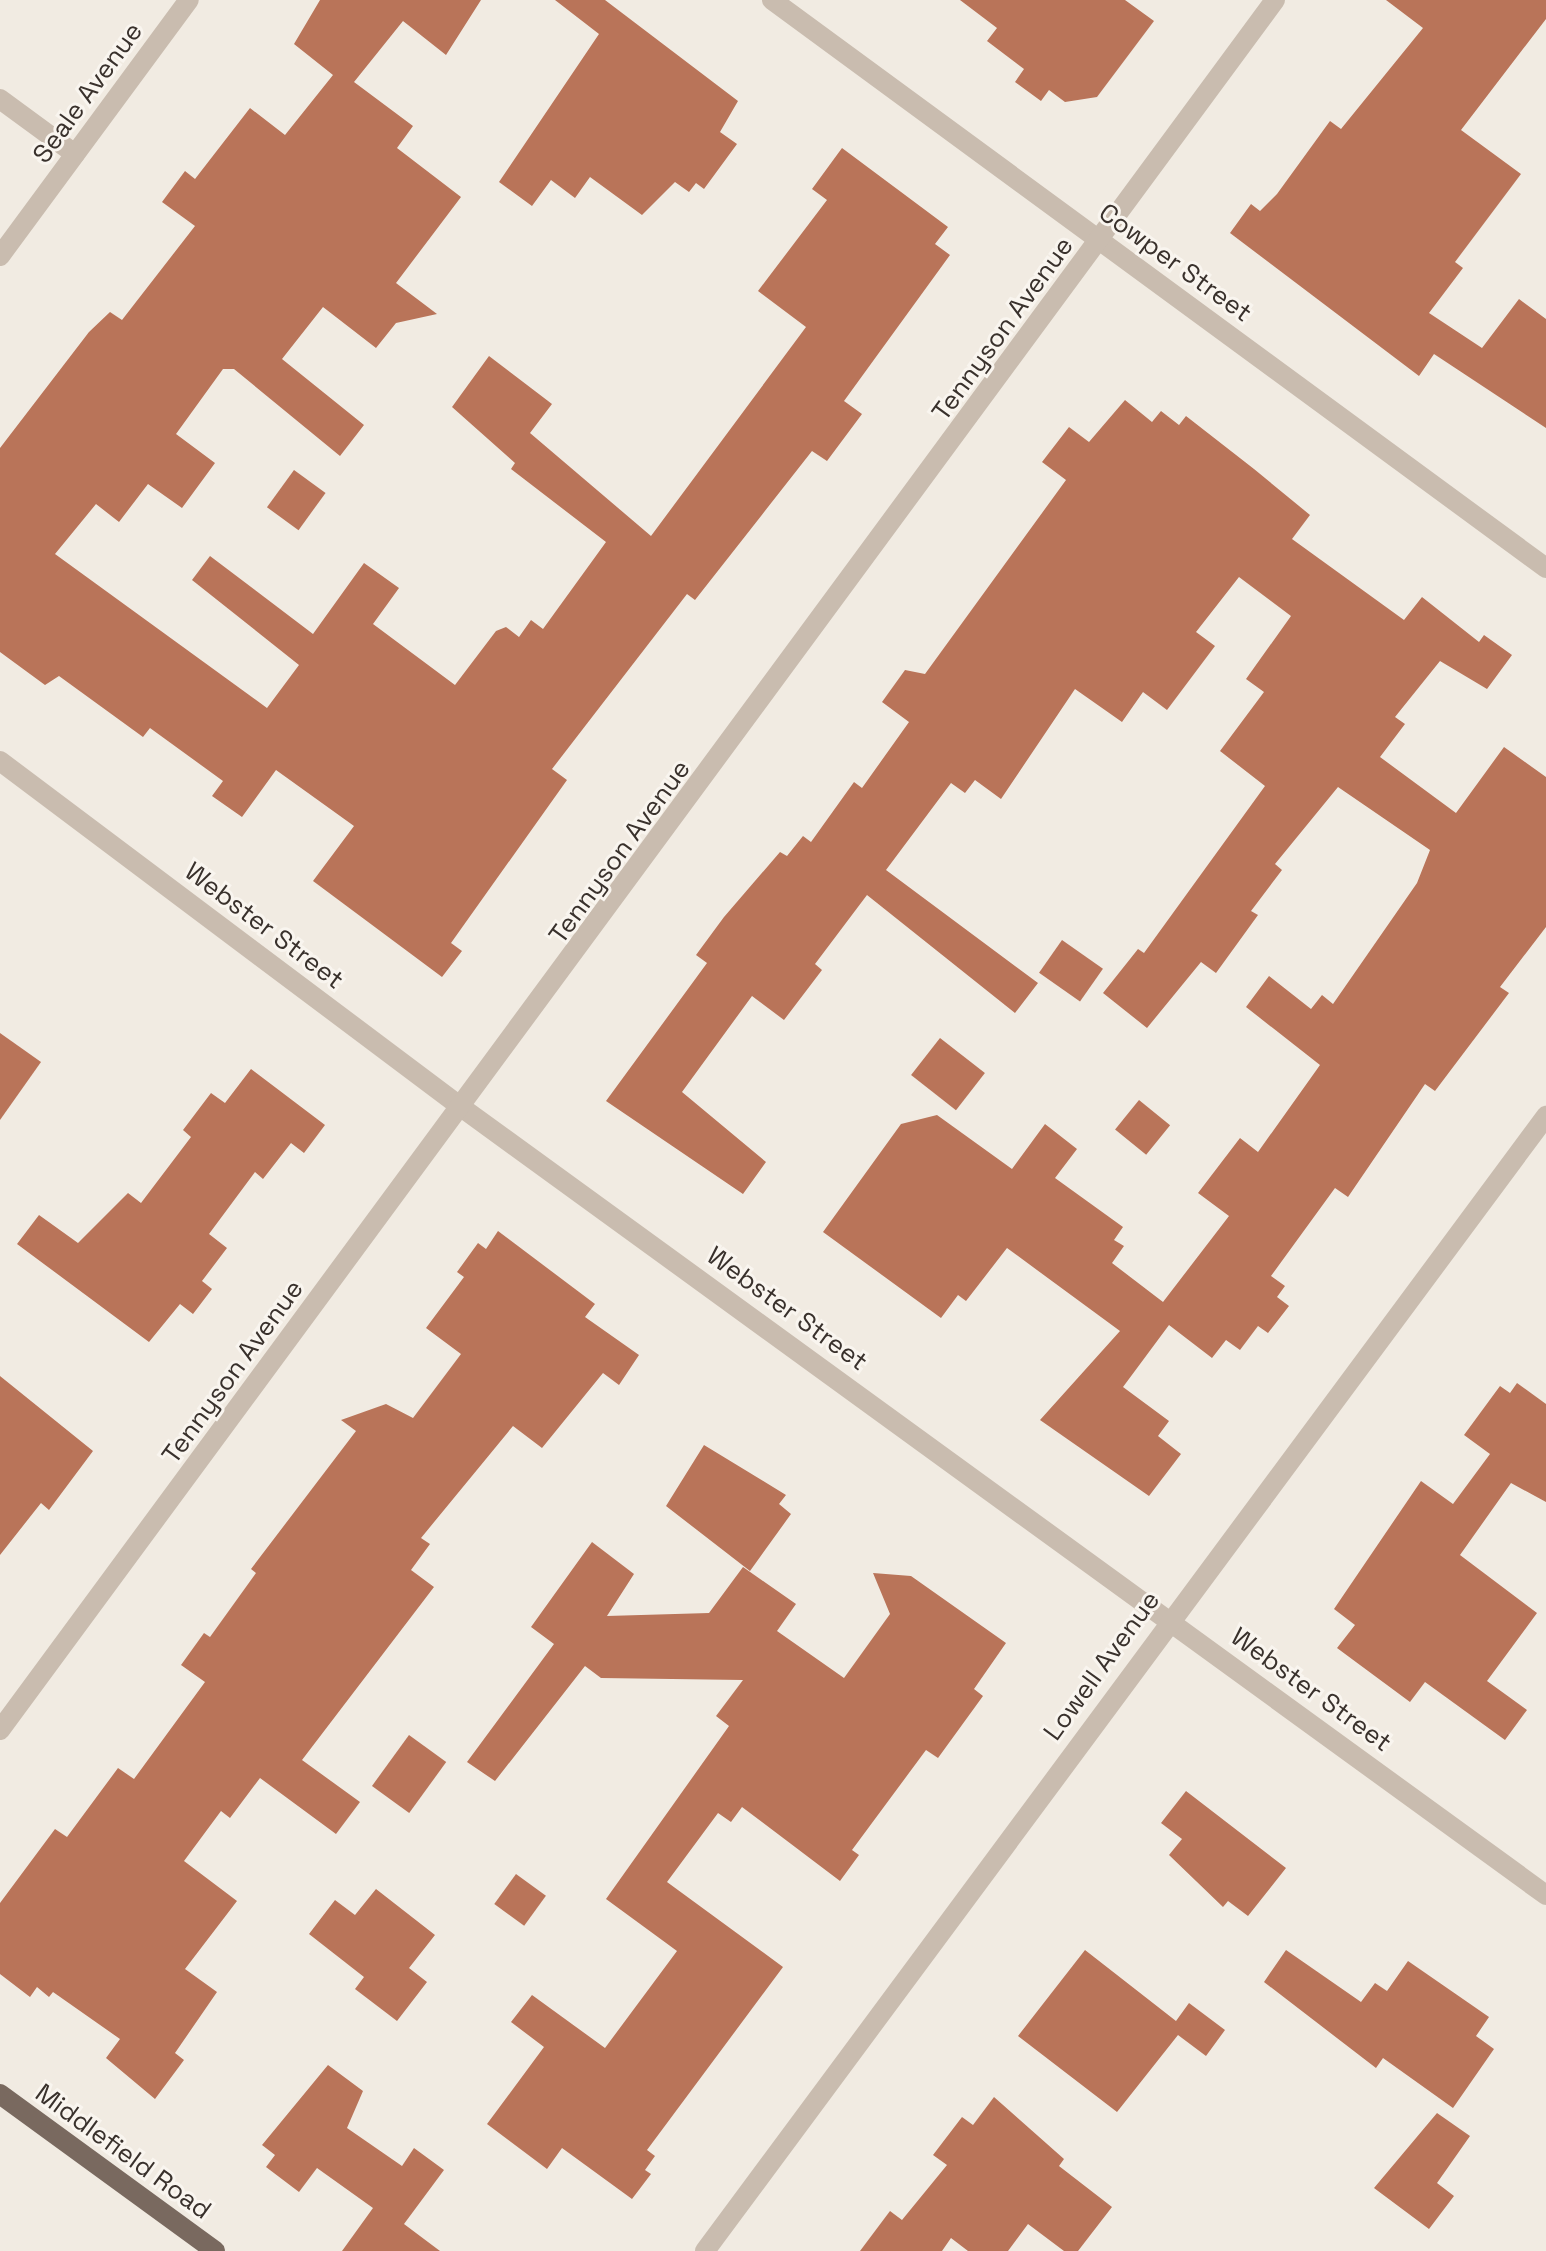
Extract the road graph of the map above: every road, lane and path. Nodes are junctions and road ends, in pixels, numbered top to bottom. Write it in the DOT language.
graph roads {
  1 [pos="189,0"];
  2 [pos="772,0"];
  3 [pos="1275,0"];
  4 [pos="0,99"];
  5 [pos="75,154"];
  6 [pos="1100,240"];
  7 [pos="0,256"];
  8 [pos="1546,568"];
  9 [pos="0,761"];
  10 [pos="461,1107"];
  11 [pos="1546,1116"];
  12 [pos="1169,1618"];
  13 [pos="0,1730"];
  14 [pos="1546,1895"];
  15 [pos="0,2094"];
  16 [pos="215,2251"];
  17 [pos="705,2251"];
  1 -- 5 [label="street, Seale Avenue"];
  2 -- 6 [label="street, Cowper Street"];
  3 -- 6 [label="street, Tennyson Avenue"];
  4 -- 5 [label="street"];
  5 -- 7 [label="street, Seale Avenue"];
  6 -- 8 [label="street, Cowper Street"];
  6 -- 10 [label="street, Tennyson Avenue"];
  9 -- 10 [label="street, Webster Street"];
  10 -- 12 [label="street, Webster Street"];
  10 -- 13 [label="street, Tennyson Avenue"];
  11 -- 12 [label="street, Lowell Avenue"];
  12 -- 14 [label="street, Webster Street"];
  12 -- 17 [label="street, Lowell Avenue"];
  15 -- 16 [label="main road, Middlefield Road"];
}
